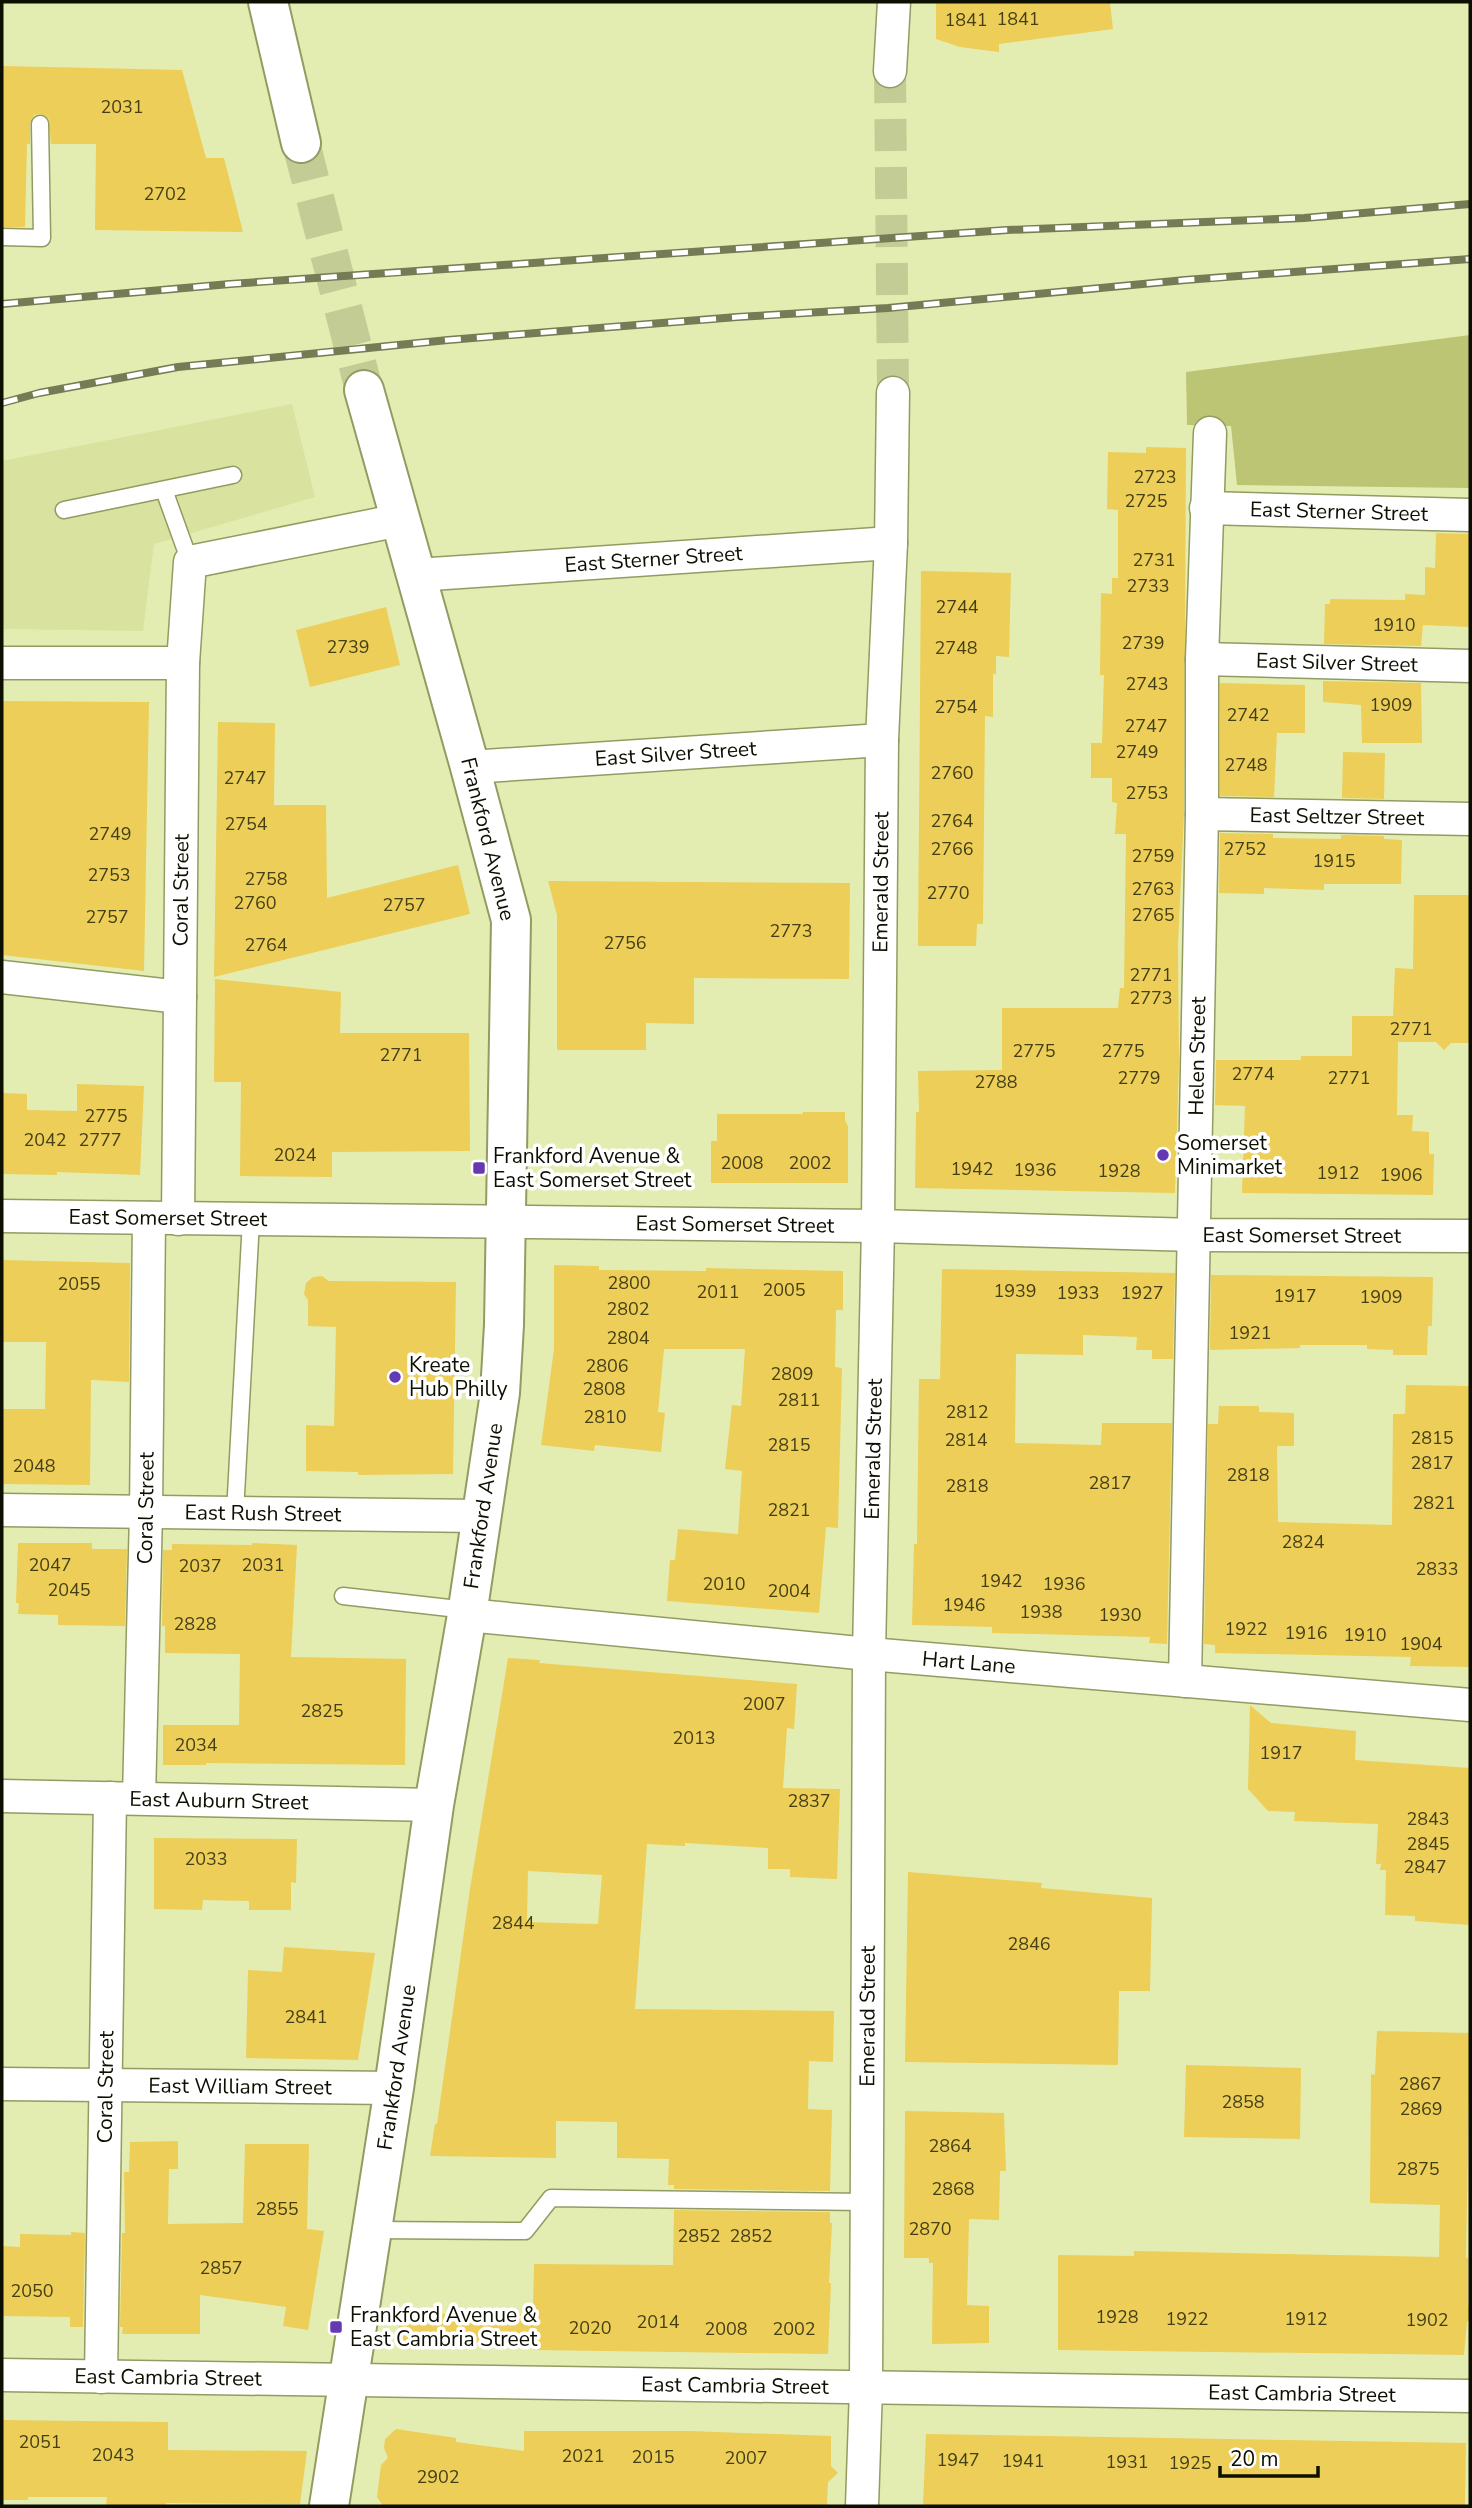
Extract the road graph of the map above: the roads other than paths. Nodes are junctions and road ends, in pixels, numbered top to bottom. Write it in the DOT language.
graph roads {
  1 [pos="268,2"];
  2 [pos="894,2"];
  3 [pos="890,71"];
  4 [pos="40,124"];
  5 [pos="301,143"];
  6 [pos="2,237"];
  7 [pos="364,390"];
  8 [pos="892,393"];
  9 [pos="1210,433"];
  10 [pos="233,475"];
  11 [pos="164,490"];
  12 [pos="1206,508"];
  13 [pos="64,510"];
  14 [pos="1470,515"];
  15 [pos="400,520"];
  16 [pos="891,543"];
  17 [pos="190,562"];
  18 [pos="416,575"];
  19 [pos="1202,659"];
  20 [pos="2,663"];
  21 [pos="183,663"];
  22 [pos="1470,666"];
  23 [pos="882,740"];
  24 [pos="470,766"];
  25 [pos="1202,814"];
  26 [pos="1470,819"];
  27 [pos="2,977"];
  28 [pos="180,998"];
  29 [pos="2,1216"];
  30 [pos="164,1219"];
  31 [pos="251,1220"];
  32 [pos="506,1222"];
  33 [pos="877,1226"];
  34 [pos="1195,1235"];
  35 [pos="1470,1236"];
  36 [pos="2,1510"];
  37 [pos="146,1512"];
  38 [pos="235,1513"];
  39 [pos="480,1516"];
  40 [pos="343,1596"];
  41 [pos="467,1613"];
  42 [pos="869,1654"];
  43 [pos="1185,1681"];
  44 [pos="1470,1705"];
  45 [pos="2,1796"];
  46 [pos="125,1798"];
  47 [pos="435,1805"];
  48 [pos="2,2084"];
  49 [pos="106,2085"];
  50 [pos="394,2088"];
  51 [pos="867,2202"];
  52 [pos="372,2230"];
  53 [pos="2,2375"];
  54 [pos="101,2377"];
  55 [pos="348,2380"];
  56 [pos="866,2388"];
  57 [pos="1470,2396"];
  58 [pos="329,2506"];
  59 [pos="863,2506"];
  1 -- 5 [label="main road"];
  2 -- 3 [label="street"];
  4 -- 6 [label="lane"];
  7 -- 15 [label="main road, Frankford Avenue"];
  8 -- 16 [label="street, Emerald Street"];
  9 -- 12 [label="street, Helen Street"];
  10 -- 11 [label="lane"];
  11 -- 13 [label="lane"];
  11 -- 17 [label="lane"];
  12 -- 14 [label="street, East Sterner Street"];
  12 -- 19 [label="street, Helen Street"];
  15 -- 17 [label="street"];
  15 -- 18 [label="main road, Frankford Avenue"];
  16 -- 18 [label="street, East Sterner Street"];
  16 -- 23 [label="street, Emerald Street"];
  17 -- 21 [label="street, Coral Street"];
  18 -- 24 [label="main road, Frankford Avenue"];
  19 -- 22 [label="street, East Silver Street"];
  19 -- 25 [label="street, Helen Street"];
  20 -- 21 [label="street"];
  21 -- 28 [label="street, Coral Street"];
  23 -- 24 [label="street, East Silver Street"];
  23 -- 33 [label="street, Emerald Street"];
  24 -- 32 [label="main road, Frankford Avenue"];
  25 -- 26 [label="street, East Seltzer Street"];
  25 -- 34 [label="street, Helen Street"];
  27 -- 28 [label="street"];
  28 -- 30 [label="street, Coral Street"];
  29 -- 30 [label="street, East Somerset Street"];
  30 -- 31 [label="street, East Somerset Street"];
  30 -- 37 [label="street, Coral Street"];
  31 -- 32 [label="street, East Somerset Street"];
  31 -- 38 [label="lane"];
  32 -- 33 [label="street, East Somerset Street"];
  32 -- 39 [label="main road, Frankford Avenue"];
  33 -- 34 [label="street, East Somerset Street"];
  33 -- 42 [label="street, Emerald Street"];
  34 -- 35 [label="street, East Somerset Street"];
  34 -- 43 [label="street, Helen Street"];
  36 -- 37 [label="street, East Rush Street"];
  37 -- 38 [label="street, East Rush Street"];
  37 -- 46 [label="street, Coral Street"];
  38 -- 39 [label="street, East Rush Street"];
  39 -- 41 [label="main road, Frankford Avenue"];
  40 -- 41 [label="lane"];
  41 -- 42 [label="street, Hart Lane"];
  41 -- 47 [label="main road, Frankford Avenue"];
  42 -- 43 [label="street, Hart Lane"];
  42 -- 51 [label="street, Emerald Street"];
  43 -- 44 [label="street, Hart Lane"];
  45 -- 46 [label="street, East Auburn Street"];
  46 -- 47 [label="street, East Auburn Street"];
  46 -- 49 [label="street, Coral Street"];
  47 -- 50 [label="main road, Frankford Avenue"];
  48 -- 49 [label="street, East William Street"];
  49 -- 50 [label="street, East William Street"];
  49 -- 54 [label="street, Coral Street"];
  50 -- 52 [label="main road, Frankford Avenue"];
  51 -- 52 [label="lane"];
  51 -- 56 [label="street, Emerald Street"];
  52 -- 55 [label="main road, Frankford Avenue"];
  53 -- 54 [label="street, East Cambria Street"];
  54 -- 55 [label="street, East Cambria Street"];
  55 -- 56 [label="street, East Cambria Street"];
  55 -- 58 [label="main road, Frankford Avenue"];
  56 -- 57 [label="street, East Cambria Street"];
  56 -- 59 [label="street, Emerald Street"];
}
